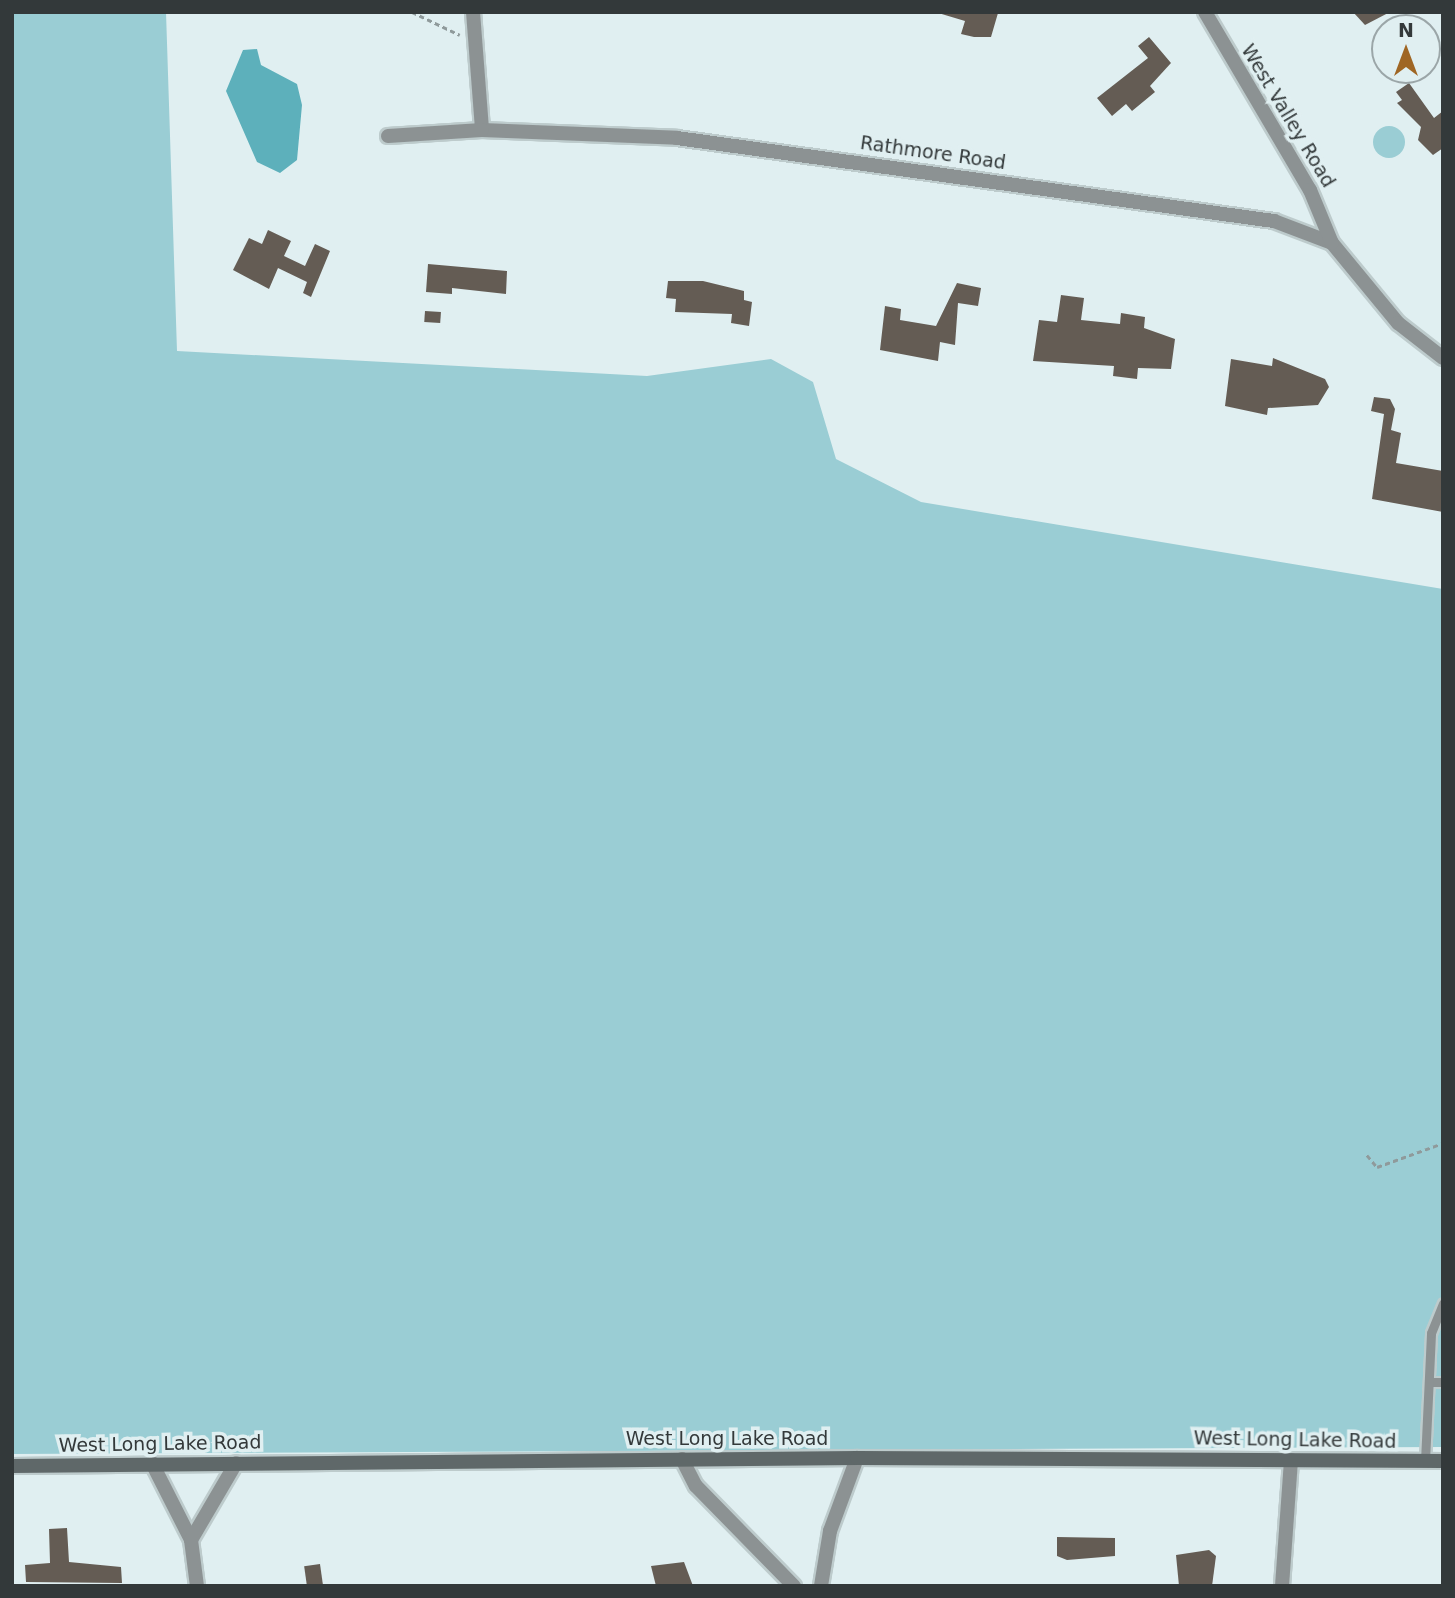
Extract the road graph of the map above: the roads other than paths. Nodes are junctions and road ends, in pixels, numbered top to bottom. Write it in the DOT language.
graph roads {
  1 [pos="473,12"];
  2 [pos="1205,12"];
  3 [pos="482,130"];
  4 [pos="388,136"];
  5 [pos="1332,243"];
  6 [pos="1443,358"];
  7 [pos="1443,1303"];
  8 [pos="1429,1382"];
  9 [pos="1443,1382"];
  10 [pos="857,1458"];
  11 [pos="682,1459"];
  12 [pos="1291,1460"];
  13 [pos="1425,1461"];
  14 [pos="1443,1461"];
  15 [pos="152,1463"];
  16 [pos="236,1463"];
  17 [pos="12,1465"];
  18 [pos="191,1540"];
  19 [pos="197,1586"];
  20 [pos="794,1586"];
  21 [pos="821,1586"];
  22 [pos="1282,1586"];
  1 -- 3 [label="street"];
  2 -- 5 [label="street, West Valley Road"];
  3 -- 4 [label="street, Rathmore Road"];
  3 -- 5 [label="street, Rathmore Road"];
  5 -- 6 [label="street"];
  7 -- 8 [label="lane"];
  8 -- 9 [label="lane"];
  8 -- 13 [label="lane"];
  10 -- 11 [label="main road, West Long Lake Road"];
  10 -- 12 [label="main road, West Long Lake Road"];
  10 -- 21 [label="street"];
  11 -- 16 [label="main road, West Long Lake Road"];
  11 -- 20 [label="street"];
  12 -- 13 [label="main road, West Long Lake Road"];
  12 -- 22 [label="street"];
  13 -- 14 [label="main road, West Long Lake Road"];
  15 -- 16 [label="main road, West Long Lake Road"];
  15 -- 17 [label="main road, West Long Lake Road"];
  15 -- 18 [label="street"];
  16 -- 18 [label="street"];
  18 -- 19 [label="street"];
}
